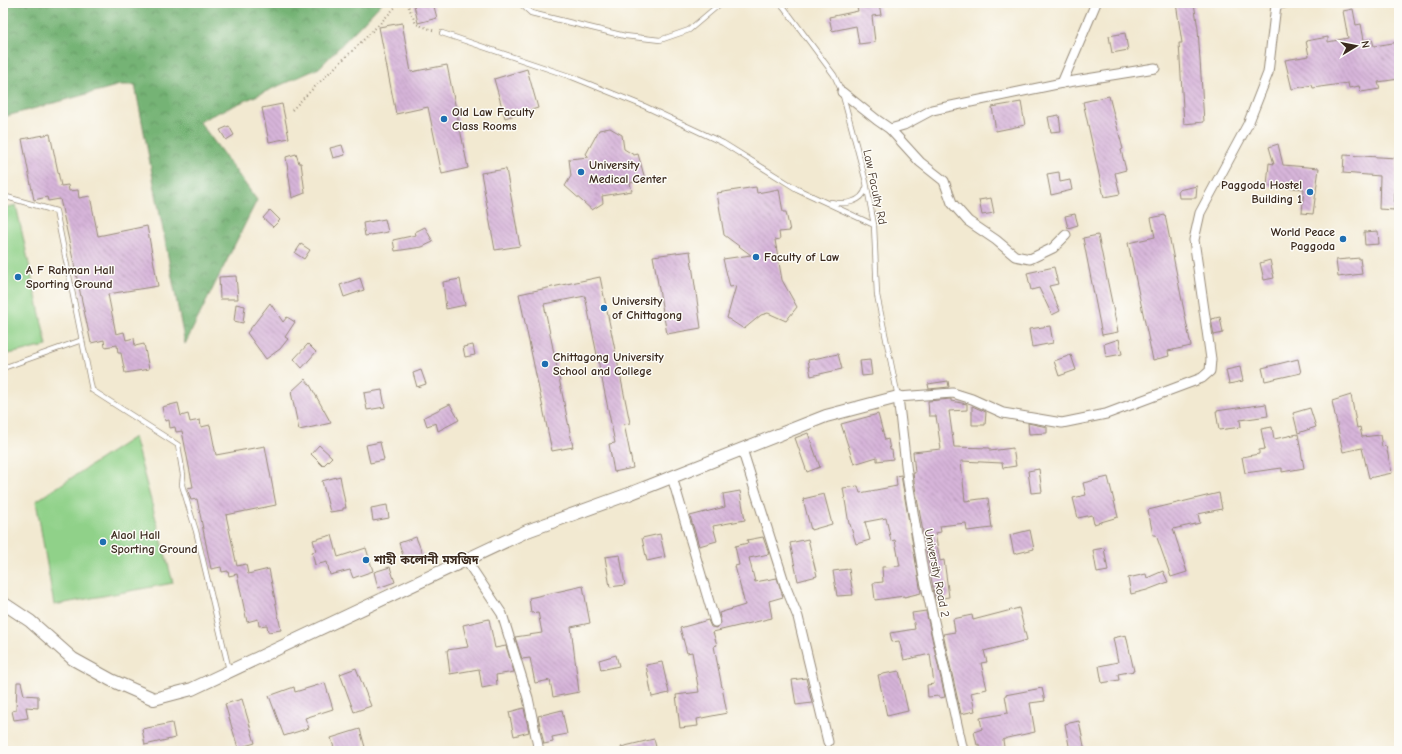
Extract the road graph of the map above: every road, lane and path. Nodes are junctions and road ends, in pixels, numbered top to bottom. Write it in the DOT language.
graph roads {
  1 [pos="399,3"];
  2 [pos="407,3"];
  3 [pos="520,3"];
  4 [pos="721,3"];
  5 [pos="777,3"];
  6 [pos="1096,3"];
  7 [pos="1278,4"];
  8 [pos="442,33"];
  9 [pos="1156,68"];
  10 [pos="1062,83"];
  11 [pos="842,92"];
  12 [pos="292,110"];
  13 [pos="890,129"];
  14 [pos="866,182"];
  15 [pos="3,196"];
  16 [pos="823,201"];
  17 [pos="874,225"];
  18 [pos="1066,235"];
  19 [pos="82,340"];
  20 [pos="3,368"];
  21 [pos="898,397"];
  22 [pos="742,449"];
  23 [pos="672,477"];
  24 [pos="466,560"];
  25 [pos="3,603"];
  26 [pos="715,622"];
  27 [pos="230,672"];
  28 [pos="828,742"];
  29 [pos="539,751"];
  30 [pos="963,751"];
  1 -- 12 [label="path"];
  2 -- 8 [label="path"];
  3 -- 4 [label="lane"];
  5 -- 11 [label="lane, Law Faculty Rd"];
  6 -- 10 [label="street"];
  7 -- 21 [label="street"];
  8 -- 16 [label="lane"];
  9 -- 10 [label="street"];
  10 -- 13 [label="street"];
  11 -- 13 [label="street"];
  11 -- 14 [label="lane, Law Faculty Rd"];
  13 -- 18 [label="street"];
  14 -- 16 [label="lane"];
  14 -- 17 [label="lane, Law Faculty Rd"];
  15 -- 19 [label="lane"];
  16 -- 17 [label="lane"];
  17 -- 21 [label="lane, Law Faculty Rd"];
  19 -- 20 [label="lane"];
  19 -- 27 [label="lane"];
  21 -- 22 [label="street"];
  21 -- 30 [label="street, University Road 2"];
  22 -- 23 [label="street"];
  22 -- 28 [label="street"];
  23 -- 24 [label="street"];
  23 -- 26 [label="street"];
  24 -- 27 [label="street"];
  24 -- 29 [label="street"];
  25 -- 27 [label="street"];
}
